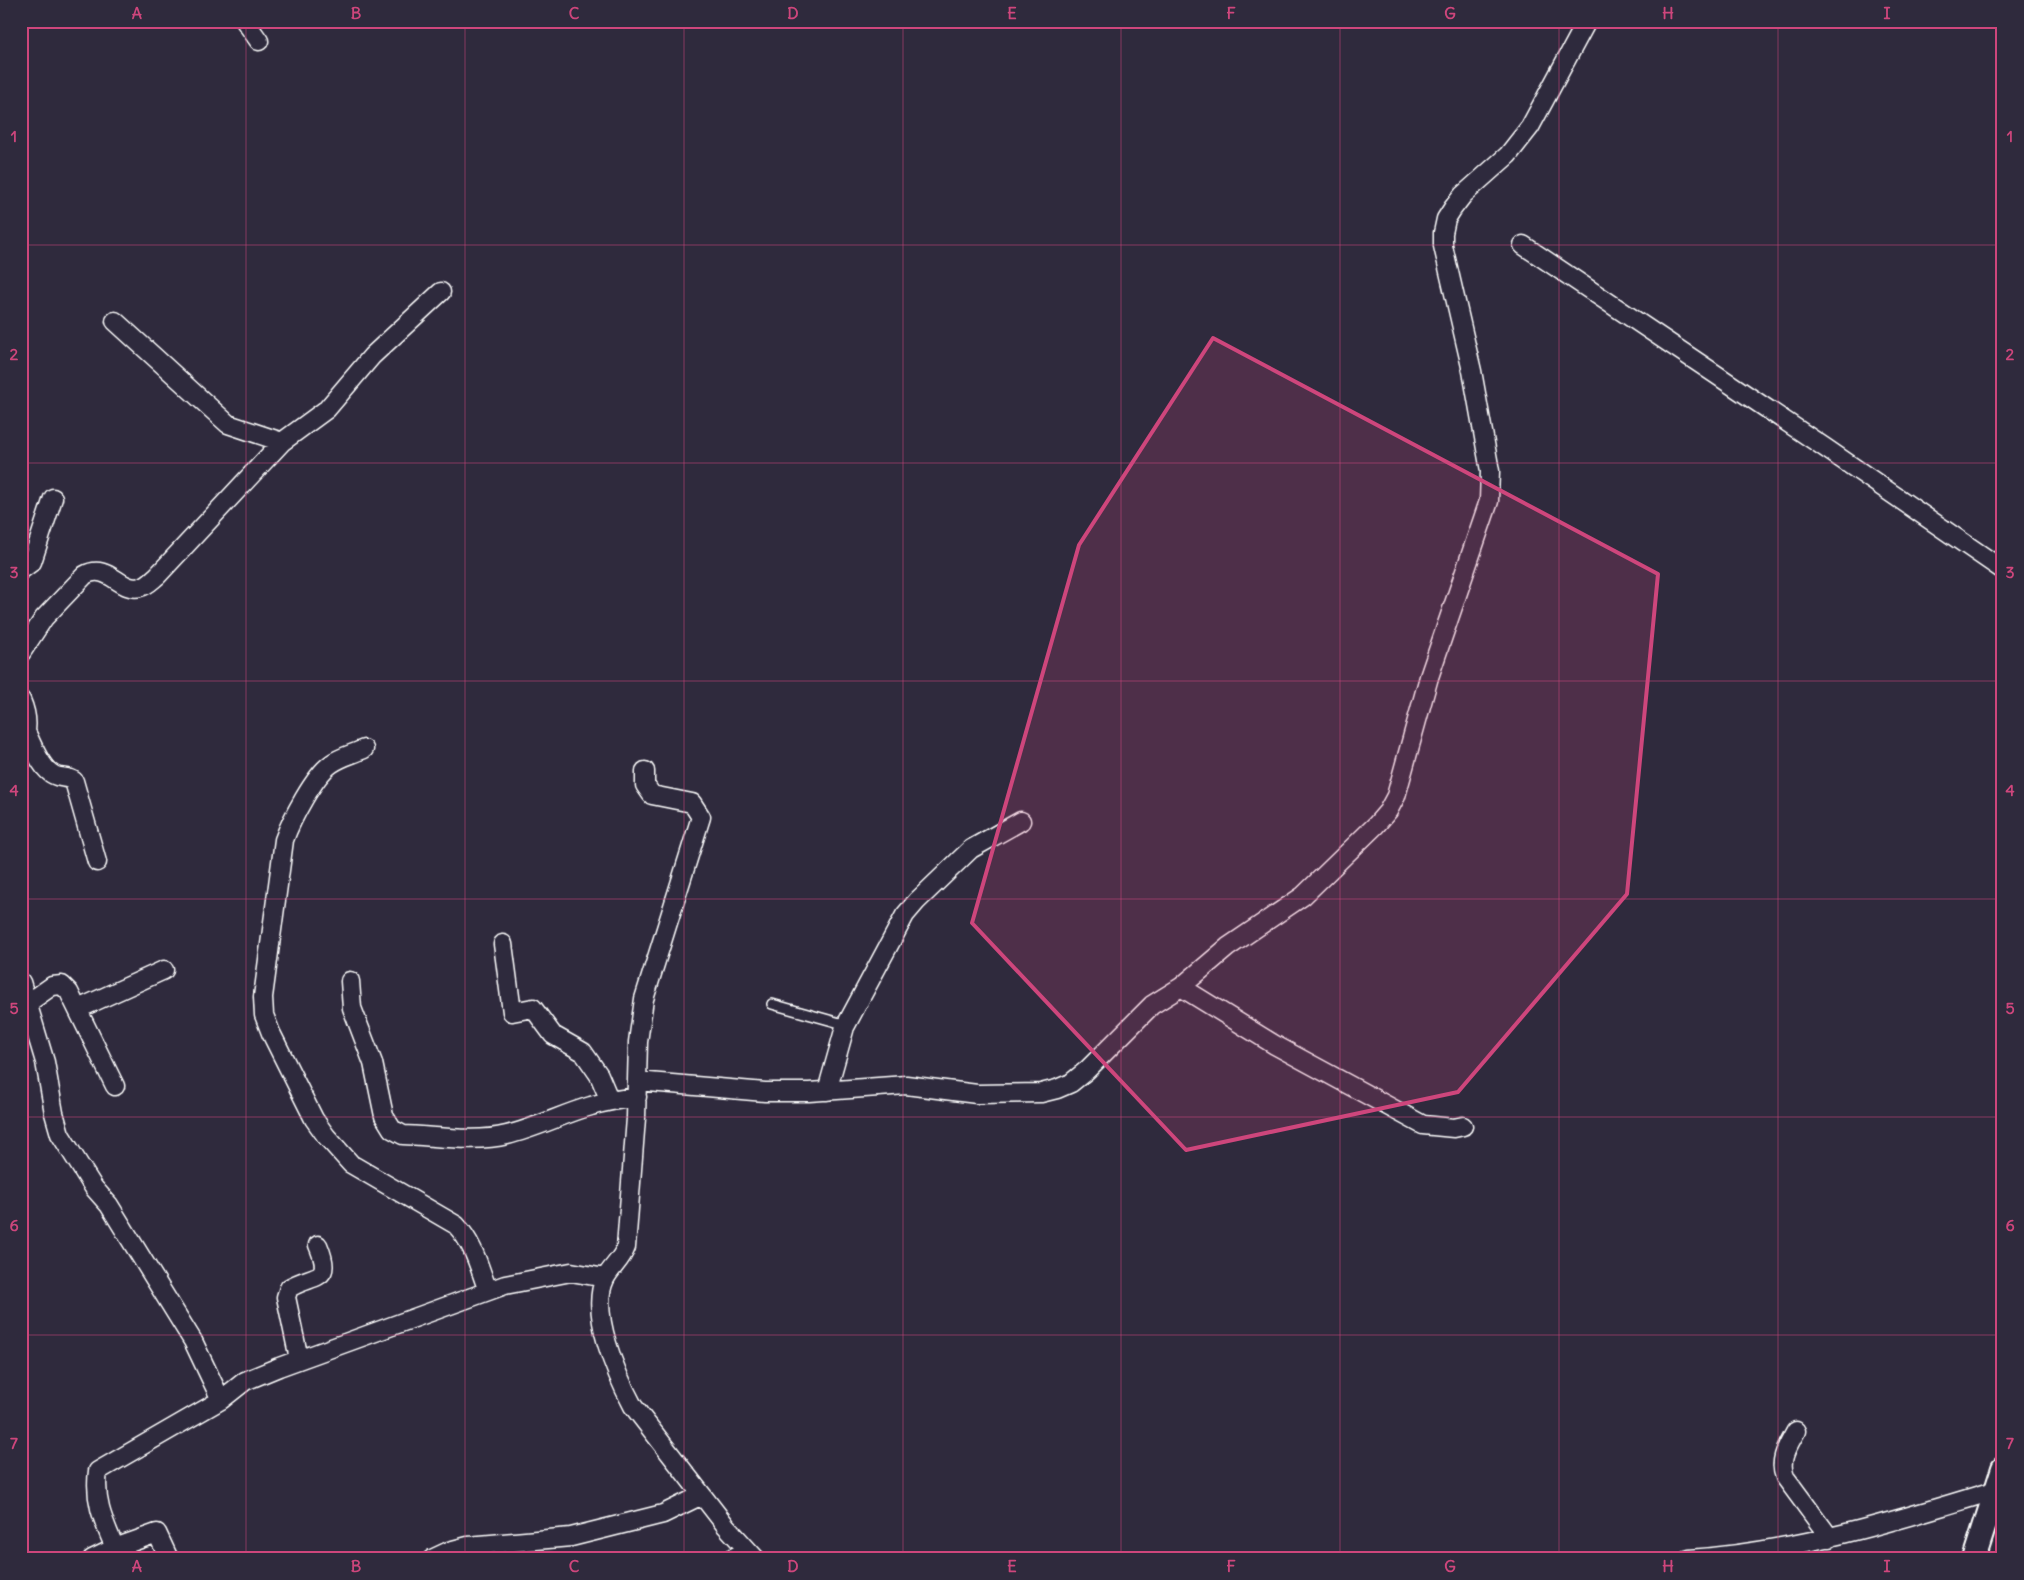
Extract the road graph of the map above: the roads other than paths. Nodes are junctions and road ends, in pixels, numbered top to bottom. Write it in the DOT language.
graph roads {
  1 [pos="245,21"];
  2 [pos="1587,21"];
  3 [pos="258,41"];
  4 [pos="1523,245"];
  5 [pos="440,292"];
  6 [pos="115,321"];
  7 [pos="282,442"];
  8 [pos="53,498"];
  9 [pos="21,570"];
  10 [pos="2003,570"];
  11 [pos="21,653"];
  12 [pos="21,700"];
  13 [pos="24,739"];
  14 [pos="364,749"];
  15 [pos="645,771"];
  16 [pos="1021,820"];
  17 [pos="97,862"];
  18 [pos="503,944"];
  19 [pos="164,970"];
  20 [pos="350,981"];
  21 [pos="21,982"];
  22 [pos="1181,987"];
  23 [pos="28,1003"];
  24 [pos="772,1004"];
  25 [pos="78,1009"];
  26 [pos="847,1025"];
  27 [pos="115,1086"];
  28 [pos="637,1089"];
  29 [pos="827,1091"];
  30 [pos="610,1101"];
  31 [pos="1463,1126"];
  32 [pos="318,1244"];
  33 [pos="605,1278"];
  34 [pos="488,1291"];
  35 [pos="299,1359"];
  36 [pos="221,1400"];
  37 [pos="1796,1431"];
  38 [pos="2003,1468"];
  39 [pos="1996,1490"];
  40 [pos="702,1495"];
  41 [pos="1830,1538"];
  42 [pos="115,1548"];
  43 [pos="752,1554"];
  44 [pos="92,1559"];
  45 [pos="169,1559"];
  46 [pos="432,1559"];
  47 [pos="731,1559"];
  48 [pos="1689,1559"];
  49 [pos="1974,1559"];
  1 -- 3 [label="street"];
  2 -- 22 [label="street"];
  4 -- 10 [label="street"];
  5 -- 7 [label="street"];
  6 -- 7 [label="street"];
  7 -- 11 [label="street"];
  8 -- 9 [label="street"];
  12 -- 13 [label="street"];
  13 -- 17 [label="street"];
  14 -- 34 [label="street"];
  15 -- 28 [label="street"];
  16 -- 26 [label="street"];
  18 -- 30 [label="street"];
  19 -- 25 [label="street"];
  20 -- 30 [label="street"];
  21 -- 23 [label="street"];
  22 -- 29 [label="street"];
  22 -- 31 [label="street"];
  23 -- 25 [label="street"];
  23 -- 36 [label="street"];
  24 -- 26 [label="lane"];
  25 -- 27 [label="street"];
  26 -- 29 [label="street"];
  28 -- 29 [label="street"];
  28 -- 30 [label="street"];
  28 -- 33 [label="street"];
  32 -- 35 [label="street"];
  33 -- 34 [label="street"];
  33 -- 40 [label="street"];
  34 -- 35 [label="street"];
  35 -- 36 [label="street"];
  36 -- 42 [label="street"];
  37 -- 41 [label="street"];
  38 -- 39 [label="street"];
  39 -- 41 [label="street"];
  39 -- 49 [label="street"];
  40 -- 43 [label="street"];
  40 -- 46 [label="street"];
  41 -- 48 [label="street"];
  42 -- 44 [label="street"];
  42 -- 45 [label="street"];
  43 -- 47 [label="street"];
}
